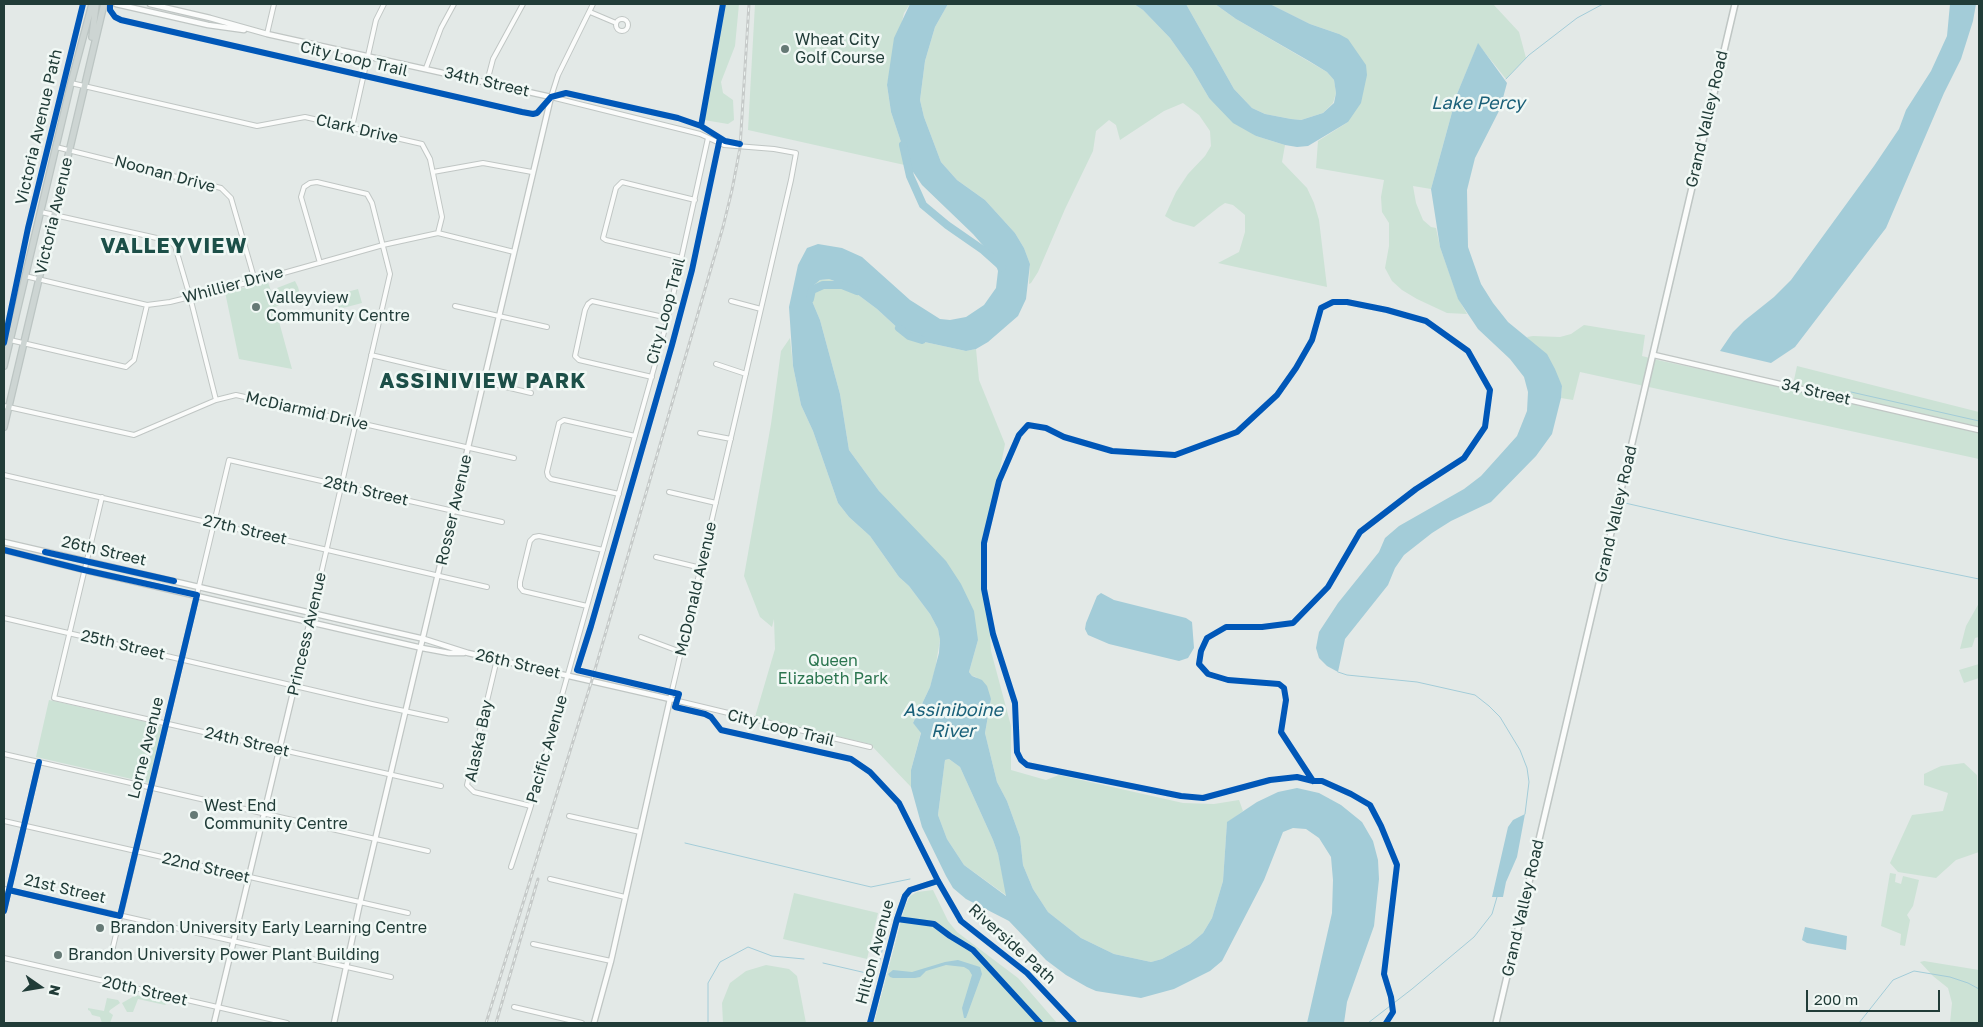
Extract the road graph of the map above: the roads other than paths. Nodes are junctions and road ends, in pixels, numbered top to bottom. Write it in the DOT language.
graph roads {
  1 [pos="92,4"];
  2 [pos="96,4"];
  3 [pos="104,4"];
  4 [pos="116,4"];
  5 [pos="150,4"];
  6 [pos="274,4"];
  7 [pos="384,4"];
  8 [pos="454,4"];
  9 [pos="523,4"];
  10 [pos="593,4"];
  11 [pos="1735,4"];
  12 [pos="590,12"];
  13 [pos="200,16"];
  14 [pos="616,22"];
  15 [pos="199,23"];
  16 [pos="261,32"];
  17 [pos="267,34"];
  18 [pos="368,56"];
  19 [pos="89,67"];
  20 [pos="426,68"];
  21 [pos="487,82"];
  22 [pos="70,83"];
  23 [pos="84,86"];
  24 [pos="551,97"];
  25 [pos="352,128"];
  26 [pos="708,138"];
  27 [pos="56,147"];
  28 [pos="69,150"];
  29 [pos="796,153"];
  30 [pos="433,172"];
  31 [pos="532,172"];
  32 [pos="695,200"];
  33 [pos="41,212"];
  34 [pos="54,215"];
  35 [pos="438,233"];
  36 [pos="383,245"];
  37 [pos="514,252"];
  38 [pos="682,258"];
  39 [pos="320,263"];
  40 [pos="25,276"];
  41 [pos="39,279"];
  42 [pos="255,281"];
  43 [pos="190,297"];
  44 [pos="731,302"];
  45 [pos="148,305"];
  46 [pos="455,306"];
  47 [pos="761,309"];
  48 [pos="499,316"];
  49 [pos="668,318"];
  50 [pos="547,327"];
  51 [pos="10,340"];
  52 [pos="23,343"];
  53 [pos="371,355"];
  54 [pos="1654,355"];
  55 [pos="716,364"];
  56 [pos="4,366"];
  57 [pos="746,374"];
  58 [pos="652,377"];
  59 [pos="484,381"];
  60 [pos="531,393"];
  61 [pos="216,400"];
  62 [pos="6,407"];
  63 [pos="356,422"];
  64 [pos="4,427"];
  65 [pos="1979,430"];
  66 [pos="700,433"];
  67 [pos="636,436"];
  68 [pos="731,440"];
  69 [pos="469,447"];
  70 [pos="514,458"];
  71 [pos="229,460"];
  72 [pos="4,475"];
  73 [pos="342,485"];
  74 [pos="669,492"];
  75 [pos="619,494"];
  76 [pos="102,497"];
  77 [pos="716,503"];
  78 [pos="453,511"];
  79 [pos="502,522"];
  80 [pos="214,523"];
  81 [pos="4,542"];
  82 [pos="327,549"];
  83 [pos="4,550"];
  84 [pos="603,550"];
  85 [pos="656,557"];
  86 [pos="86,561"];
  87 [pos="701,568"];
  88 [pos="84,570"];
  89 [pos="439,575"];
  90 [pos="199,587"];
  91 [pos="487,587"];
  92 [pos="197,595"];
  93 [pos="587,606"];
  94 [pos="312,613"];
  95 [pos="4,618"];
  96 [pos="310,622"];
  97 [pos="69,633"];
  98 [pos="641,637"];
  99 [pos="424,639"];
  100 [pos="422,648"];
  101 [pos="681,652"];
  102 [pos="468,653"];
  103 [pos="182,658"];
  104 [pos="497,659"];
  105 [pos="568,675"];
  106 [pos="295,686"];
  107 [pos="670,699"];
  108 [pos="406,710"];
  109 [pos="446,720"];
  110 [pos="166,723"];
  111 [pos="870,747"];
  112 [pos="278,749"];
  113 [pos="4,754"];
  114 [pos="39,762"];
  115 [pos="391,775"];
  116 [pos="441,786"];
  117 [pos="152,787"];
  118 [pos="531,806"];
  119 [pos="263,813"];
  120 [pos="569,816"];
  121 [pos="4,821"];
  122 [pos="24,825"];
  123 [pos="640,832"];
  124 [pos="376,839"];
  125 [pos="428,851"];
  126 [pos="135,852"];
  127 [pos="511,867"];
  128 [pos="248,877"];
  129 [pos="550,879"];
  130 [pos="938,881"];
  131 [pos="6,889"];
  132 [pos="625,897"];
  133 [pos="360,903"];
  134 [pos="4,911"];
  135 [pos="408,913"];
  136 [pos="120,916"];
  137 [pos="233,941"];
  138 [pos="533,944"];
  139 [pos="112,951"];
  140 [pos="4,958"];
  141 [pos="611,961"];
  142 [pos="348,967"];
  143 [pos="391,977"];
  144 [pos="514,1007"];
  145 [pos="217,1008"];
  146 [pos="214,1023"];
  147 [pos="286,1023"];
  148 [pos="334,1023"];
  149 [pos="582,1023"];
  150 [pos="594,1023"];
  151 [pos="870,1023"];
  152 [pos="1496,1023"];
  1 -- 22 [label="main road, Victoria Avenue"];
  2 -- 19 [label="main road"];
  3 -- 19 [label="main road, Victoria Avenue"];
  4 -- 15 [label="street, 34th Street"];
  5 -- 13 [label="street, 34th Street"];
  6 -- 17 [label="street"];
  7 -- 18 [label="street"];
  8 -- 20 [label="street"];
  9 -- 21 [label="street"];
  10 -- 12 [label="street, Rosser Avenue"];
  11 -- 54 [label="main road, Grand Valley Road"];
  12 -- 14 [label="street"];
  12 -- 24 [label="street, Rosser Avenue"];
  13 -- 15 [label="street"];
  13 -- 16 [label="street, 34th Street"];
  15 -- 16 [label="street, 34th Street"];
  16 -- 17 [label="street, 34th Street"];
  17 -- 18 [label="street, 34th Street"];
  18 -- 20 [label="street, 34th Street"];
  18 -- 25 [label="street"];
  19 -- 23 [label="main road, Victoria Avenue"];
  20 -- 21 [label="street, 34th Street"];
  21 -- 24 [label="street, 34th Street"];
  22 -- 23 [label="street, Clark Drive"];
  22 -- 27 [label="main road, Victoria Avenue"];
  23 -- 25 [label="street, Clark Drive"];
  23 -- 28 [label="main road, Victoria Avenue"];
  24 -- 26 [label="street, 34th Street"];
  24 -- 31 [label="street, Rosser Avenue"];
  25 -- 30 [label="street, Clark Drive"];
  26 -- 29 [label="street, 34th Street"];
  26 -- 32 [label="street, Pacific Avenue"];
  27 -- 28 [label="street, Noonan Drive"];
  27 -- 33 [label="main road, Victoria Avenue"];
  28 -- 34 [label="main road, Victoria Avenue"];
  28 -- 42 [label="street, Noonan Drive"];
  29 -- 47 [label="street, McDonald Avenue"];
  30 -- 31 [label="street"];
  30 -- 35 [label="street, Clark Drive"];
  31 -- 37 [label="street, Rosser Avenue"];
  32 -- 38 [label="street, Pacific Avenue"];
  32 -- 38 [label="street"];
  33 -- 34 [label="street"];
  33 -- 40 [label="main road, Victoria Avenue"];
  34 -- 41 [label="main road, Victoria Avenue"];
  34 -- 43 [label="street"];
  35 -- 36 [label="street, Whillier Drive"];
  35 -- 37 [label="street, Whillier Drive"];
  36 -- 39 [label="street, Whillier Drive"];
  36 -- 39 [label="street, Princess Avenue"];
  36 -- 53 [label="street, Princess Avenue"];
  37 -- 48 [label="street, Rosser Avenue"];
  38 -- 49 [label="street, Pacific Avenue"];
  39 -- 42 [label="street, Whillier Drive"];
  40 -- 41 [label="street, Whillier Drive"];
  40 -- 51 [label="main road, Victoria Avenue"];
  41 -- 45 [label="street, Whillier Drive"];
  41 -- 52 [label="main road, Victoria Avenue"];
  42 -- 43 [label="street, Whillier Drive"];
  43 -- 45 [label="street, Whillier Drive"];
  43 -- 61 [label="street"];
  44 -- 47 [label="street"];
  45 -- 52 [label="street"];
  46 -- 48 [label="street"];
  47 -- 57 [label="street, McDonald Avenue"];
  48 -- 50 [label="street"];
  48 -- 59 [label="street, Rosser Avenue"];
  49 -- 58 [label="street, Pacific Avenue"];
  49 -- 58 [label="street"];
  51 -- 52 [label="street"];
  51 -- 56 [label="main road, Victoria Avenue"];
  52 -- 62 [label="main road, Victoria Avenue"];
  53 -- 59 [label="street"];
  53 -- 63 [label="street, Princess Avenue"];
  54 -- 65 [label="street, 34 Street"];
  54 -- 152 [label="main road, Grand Valley Road"];
  55 -- 57 [label="street"];
  57 -- 68 [label="street, McDonald Avenue"];
  58 -- 67 [label="street, Pacific Avenue"];
  59 -- 60 [label="street"];
  59 -- 69 [label="street, Rosser Avenue"];
  61 -- 62 [label="street, McDiarmid Drive"];
  61 -- 63 [label="street, McDiarmid Drive"];
  62 -- 64 [label="main road, Victoria Avenue"];
  63 -- 69 [label="street, McDiarmid Drive"];
  63 -- 73 [label="street, Princess Avenue"];
  66 -- 68 [label="street"];
  67 -- 75 [label="street, Pacific Avenue"];
  67 -- 75 [label="street"];
  68 -- 77 [label="street, McDonald Avenue"];
  69 -- 70 [label="street, McDiarmid Drive"];
  69 -- 78 [label="street, Rosser Avenue"];
  71 -- 73 [label="street, 28th Street"];
  71 -- 80 [label="street, Lorne Avenue"];
  72 -- 76 [label="street, 27th Street"];
  73 -- 78 [label="street, 28th Street"];
  73 -- 82 [label="street, Princess Avenue"];
  74 -- 77 [label="street"];
  75 -- 84 [label="street, Pacific Avenue"];
  76 -- 80 [label="street, 27th Street"];
  76 -- 86 [label="street"];
  77 -- 87 [label="street, McDonald Avenue"];
  78 -- 79 [label="street, 28th Street"];
  78 -- 89 [label="street, Rosser Avenue"];
  80 -- 82 [label="street, 27th Street"];
  80 -- 90 [label="street, Lorne Avenue"];
  81 -- 86 [label="street, 26th Street"];
  82 -- 89 [label="street, 27th Street"];
  82 -- 94 [label="street, Princess Avenue"];
  83 -- 88 [label="street, 26th Street"];
  84 -- 93 [label="street, Pacific Avenue"];
  84 -- 93 [label="street"];
  85 -- 87 [label="street"];
  86 -- 88 [label="street"];
  86 -- 90 [label="street, 26th Street"];
  87 -- 101 [label="street, McDonald Avenue"];
  88 -- 92 [label="street, 26th Street"];
  88 -- 97 [label="street"];
  89 -- 91 [label="street, 27th Street"];
  89 -- 99 [label="street, Rosser Avenue"];
  90 -- 92 [label="street, Lorne Avenue"];
  90 -- 94 [label="street, 26th Street"];
  92 -- 96 [label="street, 26th Street"];
  92 -- 103 [label="street, Lorne Avenue"];
  93 -- 105 [label="street, Pacific Avenue"];
  94 -- 96 [label="street, Princess Avenue"];
  94 -- 99 [label="street, 26th Street"];
  95 -- 97 [label="street, 25th Street"];
  96 -- 100 [label="street, 26th Street"];
  96 -- 106 [label="street, Princess Avenue"];
  97 -- 103 [label="street, 25th Street"];
  97 -- 110 [label="street, 24th Street"];
  98 -- 101 [label="street"];
  99 -- 100 [label="street, Rosser Avenue"];
  99 -- 102 [label="street, 26th Street"];
  100 -- 102 [label="street, 26th Street"];
  100 -- 108 [label="street, Rosser Avenue"];
  101 -- 107 [label="street, McDonald Avenue"];
  102 -- 104 [label="street, 26th Street"];
  103 -- 106 [label="street, 25th Street"];
  103 -- 110 [label="street, Lorne Avenue"];
  104 -- 105 [label="street, 26th Street"];
  104 -- 118 [label="street, Alaska Bay"];
  105 -- 107 [label="street, 26th Street"];
  105 -- 118 [label="street, Pacific Avenue"];
  106 -- 108 [label="street, 25th Street"];
  106 -- 112 [label="street, Princess Avenue"];
  107 -- 111 [label="street"];
  107 -- 123 [label="street, McDonald Avenue"];
  108 -- 109 [label="street, 25th Street"];
  108 -- 115 [label="street, Rosser Avenue"];
  110 -- 112 [label="street, 24th Street"];
  110 -- 117 [label="street, Lorne Avenue"];
  112 -- 115 [label="street, 24th Street"];
  112 -- 119 [label="street, Princess Avenue"];
  113 -- 114 [label="street"];
  114 -- 117 [label="street"];
  114 -- 122 [label="street"];
  115 -- 116 [label="street, 24th Street"];
  115 -- 124 [label="street, Rosser Avenue"];
  117 -- 119 [label="street"];
  117 -- 126 [label="street, Lorne Avenue"];
  118 -- 127 [label="street, Pacific Avenue"];
  119 -- 124 [label="street"];
  119 -- 128 [label="street, Princess Avenue"];
  120 -- 123 [label="street"];
  121 -- 122 [label="street, 22nd Street"];
  122 -- 126 [label="street, 22nd Street"];
  122 -- 131 [label="street"];
  123 -- 132 [label="street, McDonald Avenue"];
  124 -- 125 [label="street"];
  124 -- 133 [label="street, Rosser Avenue"];
  126 -- 128 [label="street, 22nd Street"];
  126 -- 136 [label="street, Lorne Avenue"];
  128 -- 133 [label="street, 22nd Street"];
  128 -- 137 [label="street, Princess Avenue"];
  129 -- 132 [label="street"];
  130 -- 151 [label="street, Hilton Avenue"];
  131 -- 134 [label="street"];
  131 -- 136 [label="street, 21st Street"];
  132 -- 141 [label="street, McDonald Avenue"];
  133 -- 135 [label="street, 22nd Street"];
  133 -- 142 [label="street, Rosser Avenue"];
  136 -- 137 [label="street, 21st Street"];
  136 -- 139 [label="street, Lorne Avenue"];
  137 -- 142 [label="street, 21st Street"];
  137 -- 145 [label="street, Princess Avenue"];
  138 -- 141 [label="street"];
  140 -- 145 [label="street, 20th Street"];
  141 -- 150 [label="street, McDonald Avenue"];
  142 -- 143 [label="street, 21st Street"];
  142 -- 148 [label="street, Rosser Avenue"];
  144 -- 149 [label="street"];
  145 -- 146 [label="street, Princess Avenue"];
  145 -- 147 [label="street, 20th Street"];
}
